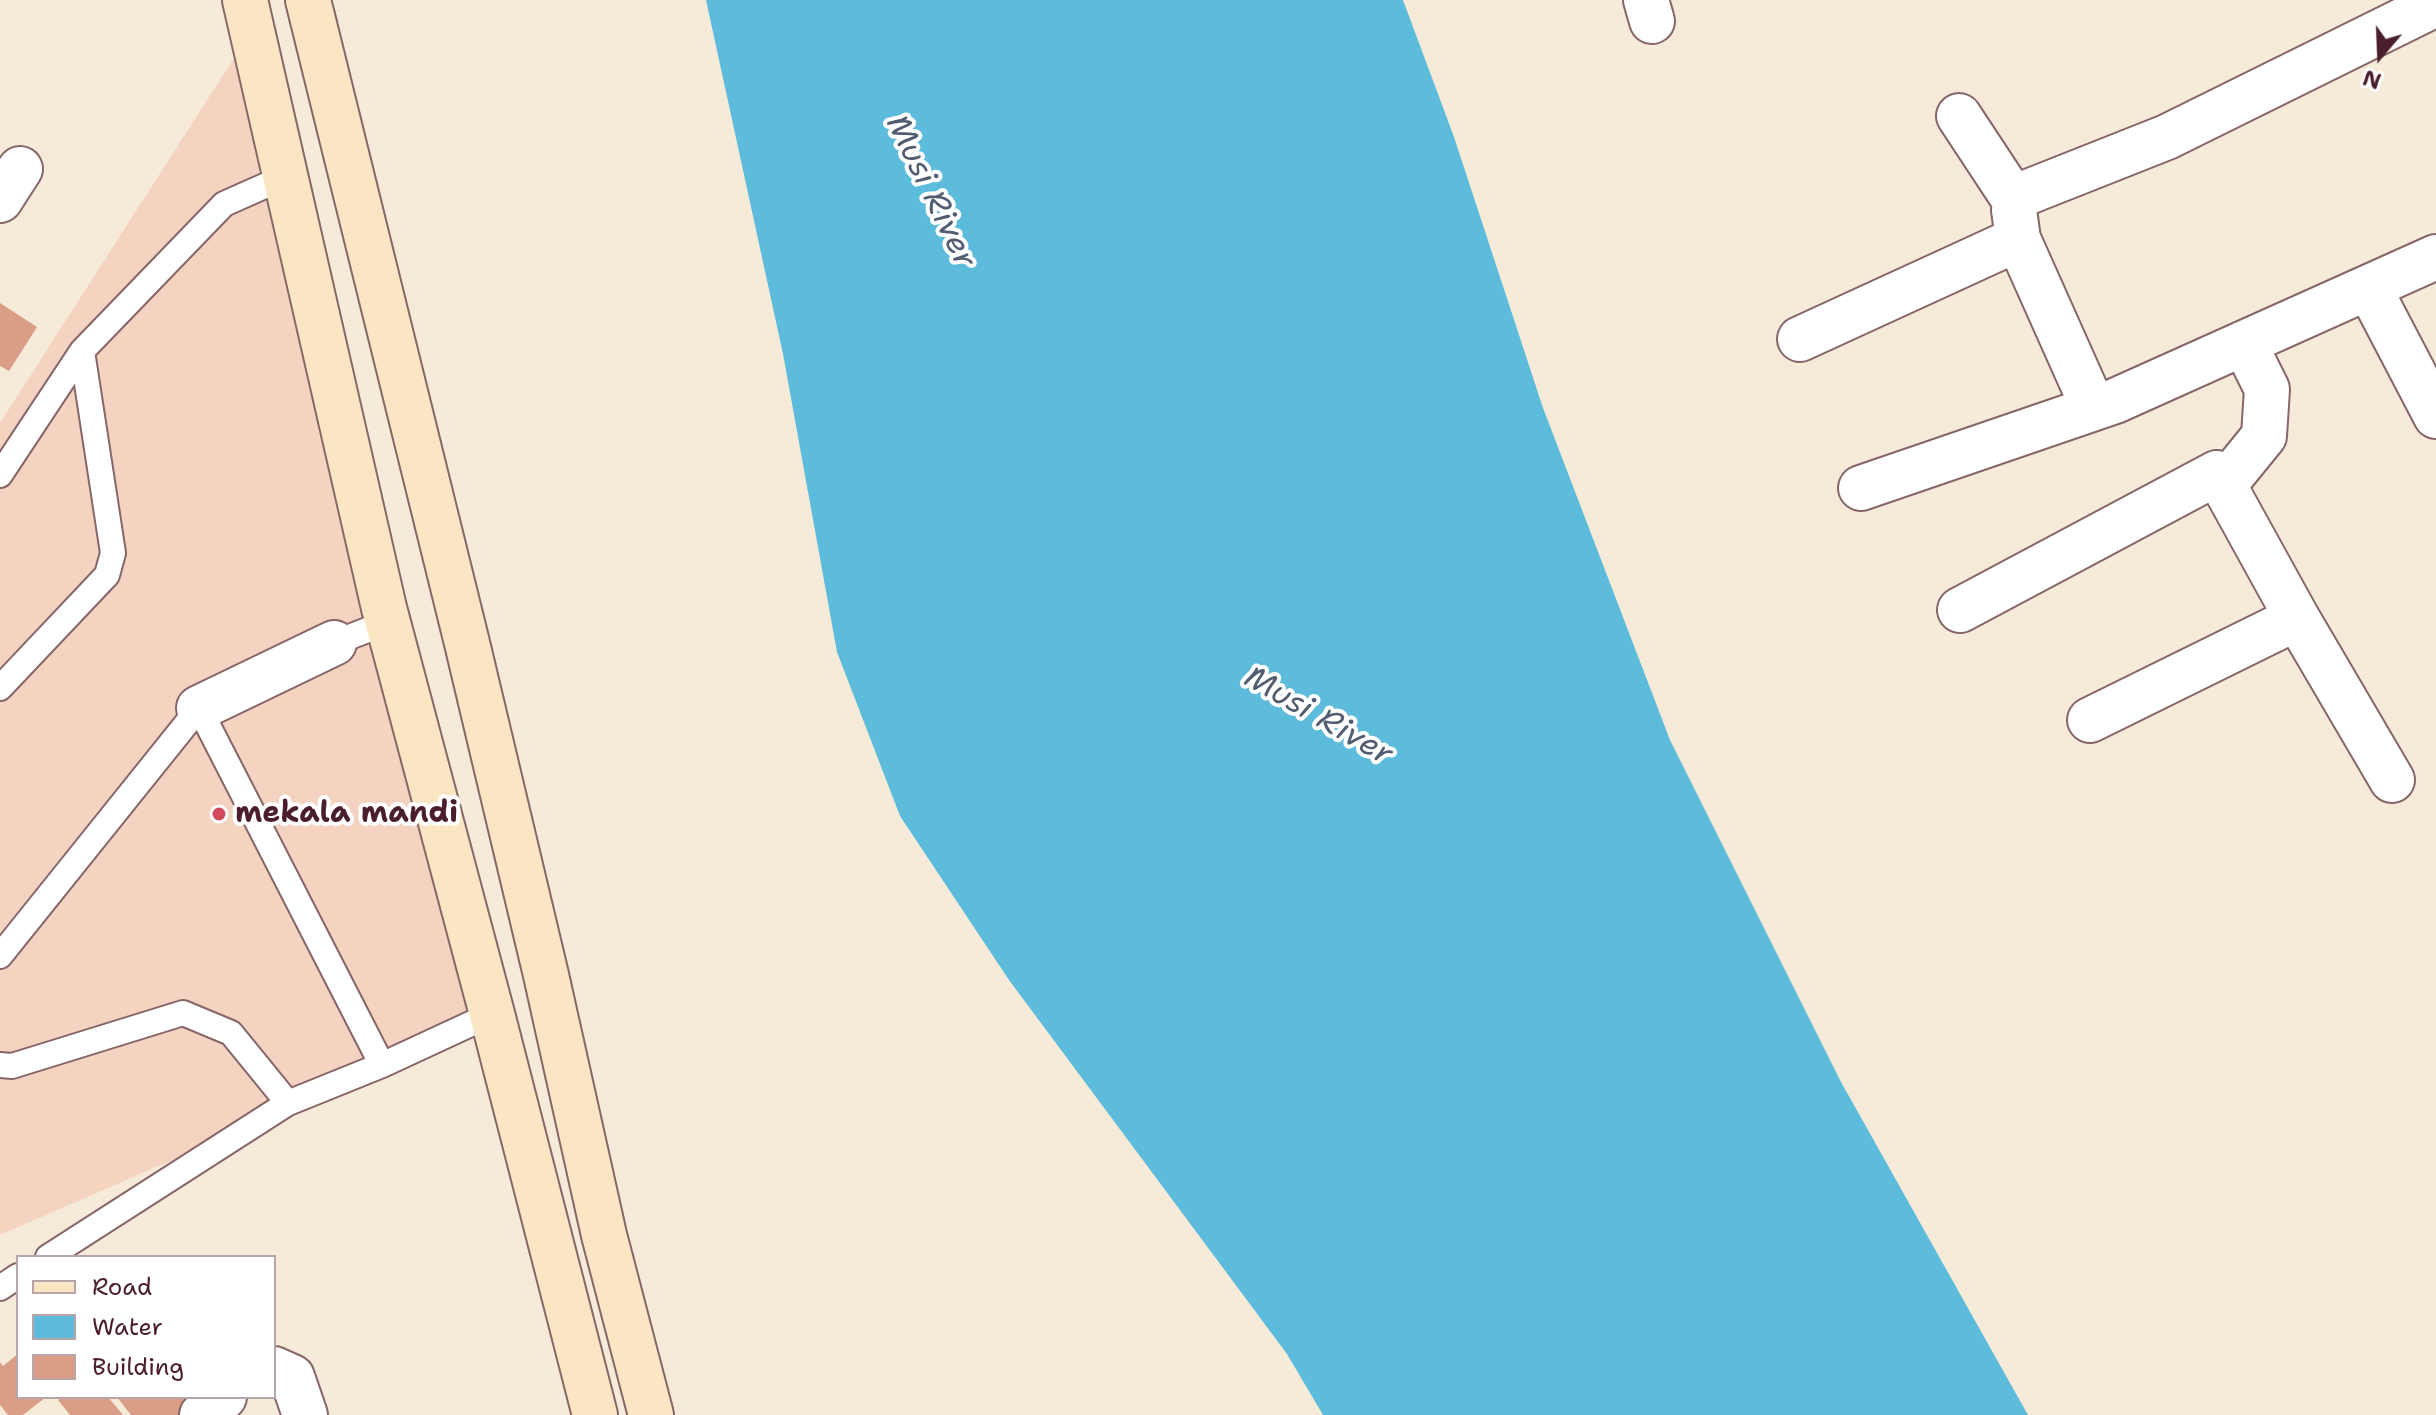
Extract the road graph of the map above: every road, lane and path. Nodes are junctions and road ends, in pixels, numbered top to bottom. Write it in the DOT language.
graph roads {
  1 [pos="245,0"];
  2 [pos="308,0"];
  3 [pos="2436,4"];
  4 [pos="1959,116"];
  5 [pos="287,176"];
  6 [pos="2015,219"];
  7 [pos="2436,257"];
  8 [pos="2369,288"];
  9 [pos="1800,339"];
  10 [pos="2244,343"];
  11 [pos="82,351"];
  12 [pos="2093,407"];
  13 [pos="2436,416"];
  14 [pos="0,475"];
  15 [pos="2225,484"];
  16 [pos="1861,488"];
  17 [pos="1960,610"];
  18 [pos="2297,618"];
  19 [pos="388,622"];
  20 [pos="334,643"];
  21 [pos="0,688"];
  22 [pos="199,708"];
  23 [pos="2090,720"];
  24 [pos="2392,780"];
  25 [pos="0,956"];
  26 [pos="492,1014"];
  27 [pos="0,1065"];
  28 [pos="382,1065"];
  29 [pos="288,1103"];
  30 [pos="51,1255"];
  31 [pos="276,1370"];
  32 [pos="222,1399"];
  33 [pos="202,1415"];
  34 [pos="305,1415"];
  35 [pos="595,1415"];
  36 [pos="651,1415"];
  1 -- 5 [label="street"];
  2 -- 36 [label="street"];
  3 -- 6 [label="street"];
  4 -- 6 [label="street"];
  5 -- 11 [label="lane"];
  5 -- 19 [label="street"];
  6 -- 9 [label="street"];
  6 -- 12 [label="street"];
  7 -- 8 [label="street"];
  8 -- 10 [label="street"];
  8 -- 13 [label="street"];
  10 -- 12 [label="street"];
  10 -- 15 [label="street"];
  11 -- 14 [label="lane"];
  11 -- 21 [label="lane"];
  12 -- 16 [label="street"];
  15 -- 17 [label="street"];
  15 -- 18 [label="street"];
  18 -- 23 [label="street"];
  18 -- 24 [label="street"];
  19 -- 20 [label="lane"];
  19 -- 26 [label="street"];
  20 -- 22 [label="street"];
  22 -- 25 [label="lane"];
  22 -- 28 [label="lane"];
  26 -- 28 [label="lane"];
  26 -- 35 [label="street"];
  27 -- 29 [label="lane"];
  28 -- 29 [label="lane"];
  29 -- 30 [label="lane"];
  31 -- 34 [label="street"];
  32 -- 33 [label="street"];
}
